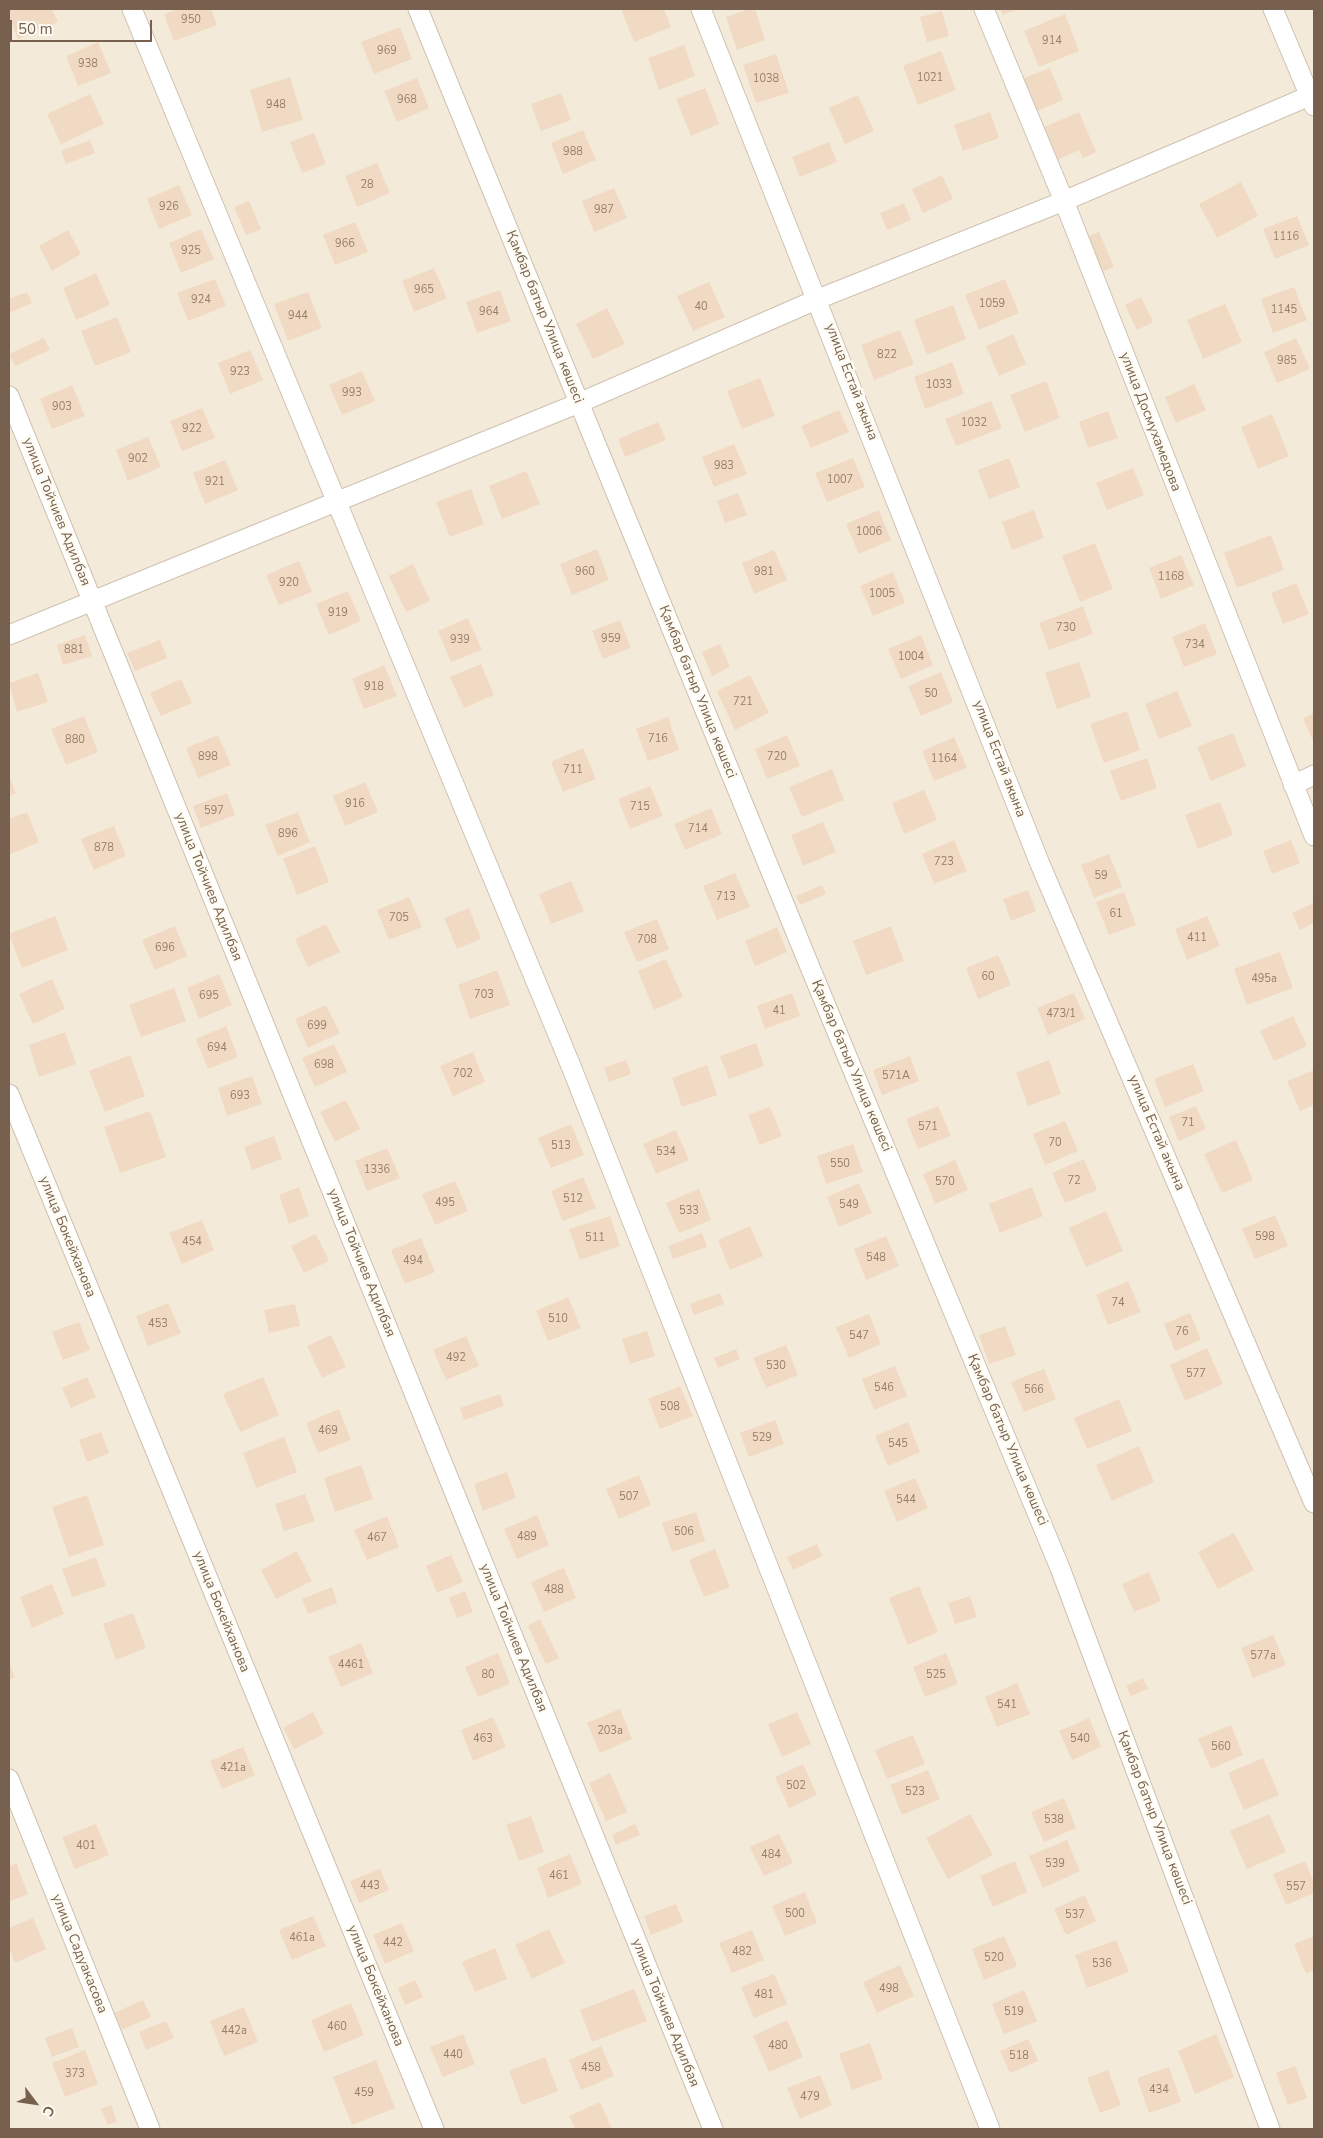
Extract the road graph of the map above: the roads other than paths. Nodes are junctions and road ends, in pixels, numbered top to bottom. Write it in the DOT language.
graph roads {
  1 [pos="132,9"];
  2 [pos="418,9"];
  3 [pos="702,9"];
  4 [pos="984,9"];
  5 [pos="1274,9"];
  6 [pos="1313,99"];
  7 [pos="1064,201"];
  8 [pos="818,299"];
  9 [pos="9,396"];
  10 [pos="579,403"];
  11 [pos="335,502"];
  12 [pos="92,600"];
  13 [pos="9,635"];
  14 [pos="1314,775"];
  15 [pos="1293,784"];
  16 [pos="1314,836"];
  17 [pos="9,1094"];
  18 [pos="1306,1460"];
  19 [pos="1314,1503"];
  20 [pos="9,1779"];
  21 [pos="150,2129"];
  22 [pos="434,2129"];
  23 [pos="712,2129"];
  24 [pos="990,2129"];
  25 [pos="1270,2129"];
  1 -- 11 [label="street"];
  2 -- 10 [label="street, Қамбар батыр Улица көшесі"];
  3 -- 8 [label="street, улица Естай акына"];
  4 -- 7 [label="street, улица Досмухамедова"];
  5 -- 6 [label="street"];
  6 -- 7 [label="street"];
  7 -- 8 [label="street"];
  7 -- 15 [label="street, улица Досмухамедова"];
  8 -- 10 [label="street"];
  8 -- 18 [label="street, улица Естай акына"];
  9 -- 12 [label="street, улица Тойчиев Адилбая"];
  10 -- 11 [label="street"];
  10 -- 25 [label="street, Қамбар батыр Улица көшесі"];
  11 -- 12 [label="street"];
  11 -- 24 [label="street"];
  12 -- 13 [label="street"];
  12 -- 23 [label="street, улица Тойчиев Адилбая"];
  14 -- 15 [label="street"];
  15 -- 16 [label="street, улица Досмухамедова"];
  17 -- 22 [label="street, улица Бокейханова"];
  18 -- 19 [label="street, улица Естай акына"];
  20 -- 21 [label="street, улица Садуакасова"];
}
